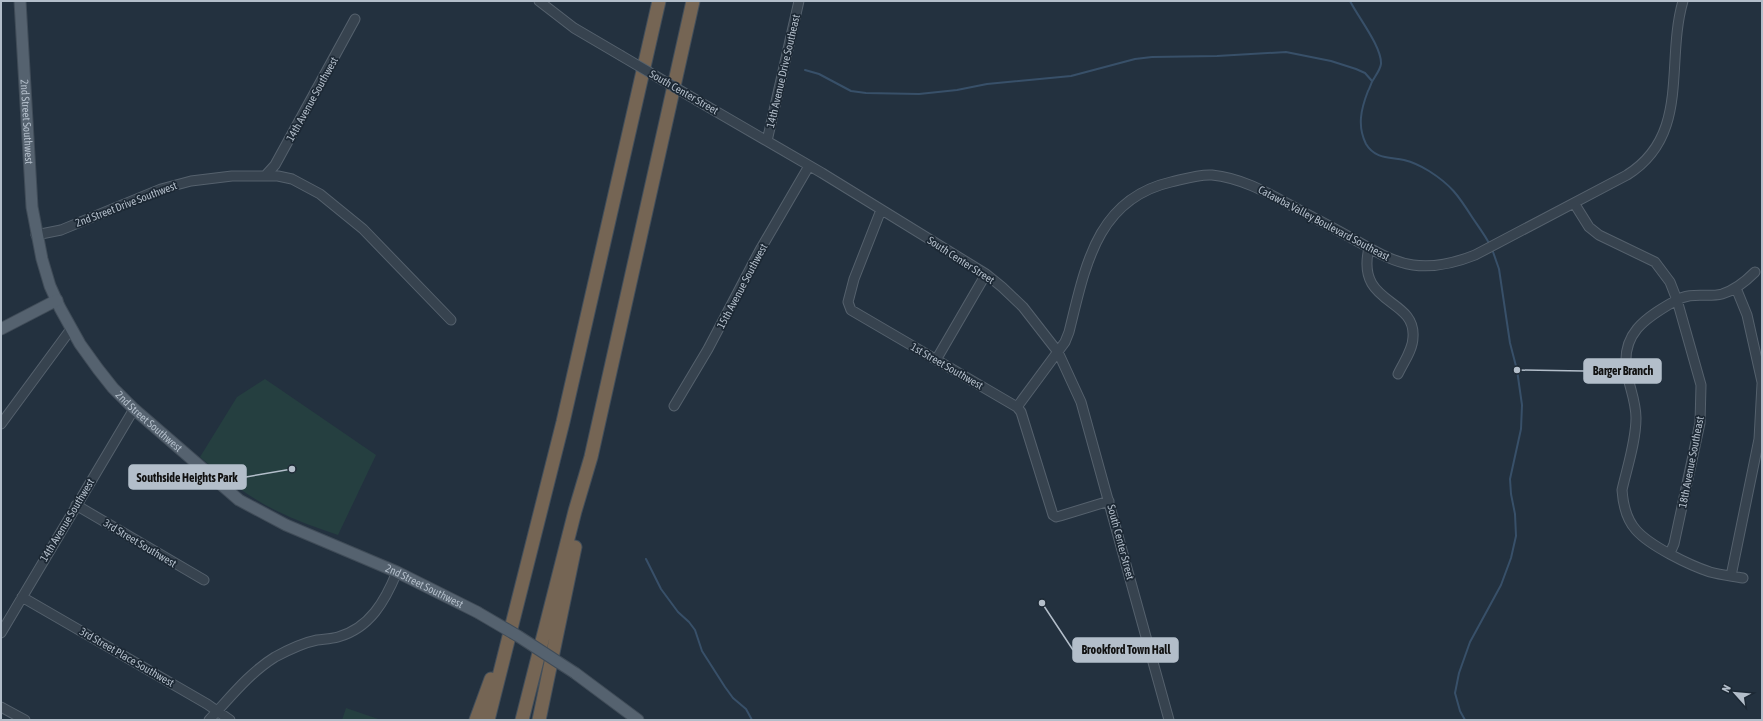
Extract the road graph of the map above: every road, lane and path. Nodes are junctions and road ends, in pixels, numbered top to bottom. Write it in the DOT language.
graph roads {
  1 [pos="20,1"];
  2 [pos="539,1"];
  3 [pos="659,1"];
  4 [pos="693,1"];
  5 [pos="799,1"];
  6 [pos="1683,1"];
  7 [pos="355,19"];
  8 [pos="767,140"];
  9 [pos="809,166"];
  10 [pos="266,176"];
  11 [pos="1574,203"];
  12 [pos="881,210"];
  13 [pos="36,235"];
  14 [pos="1369,248"];
  15 [pos="1755,272"];
  16 [pos="986,274"];
  17 [pos="1736,288"];
  18 [pos="56,300"];
  19 [pos="1677,300"];
  20 [pos="450,320"];
  21 [pos="71,329"];
  22 [pos="1,330"];
  23 [pos="1058,352"];
  24 [pos="936,360"];
  25 [pos="1398,374"];
  26 [pos="1762,383"];
  27 [pos="674,406"];
  28 [pos="1017,407"];
  29 [pos="134,409"];
  30 [pos="1,424"];
  31 [pos="584,482"];
  32 [pos="1109,501"];
  33 [pos="76,505"];
  34 [pos="1670,553"];
  35 [pos="397,572"];
  36 [pos="1731,576"];
  37 [pos="1744,578"];
  38 [pos="204,580"];
  39 [pos="22,597"];
  40 [pos="516,609"];
  41 [pos="1,632"];
  42 [pos="1,707"];
  43 [pos="218,711"];
  44 [pos="25,720"];
  45 [pos="209,720"];
  46 [pos="230,720"];
  47 [pos="476,720"];
  48 [pos="488,720"];
  49 [pos="522,720"];
  50 [pos="539,720"];
  51 [pos="638,720"];
  52 [pos="1169,720"];
  1 -- 13 [label="main road, 2nd Street Southwest"];
  2 -- 8 [label="street, South Center Street, bridge"];
  3 -- 40 [label="highway"];
  4 -- 31 [label="highway"];
  5 -- 8 [label="street, 14th Avenue Drive Southeast"];
  6 -- 11 [label="street, Catawba Valley Boulevard Southeast"];
  7 -- 10 [label="street, 14th Avenue Southwest"];
  8 -- 9 [label="street, South Center Street"];
  9 -- 12 [label="street, South Center Street"];
  9 -- 27 [label="street, 15th Avenue Southwest"];
  10 -- 13 [label="street, 2nd Street Drive Southwest"];
  10 -- 20 [label="street, 2nd Street Drive Southwest"];
  11 -- 14 [label="street, Catawba Valley Boulevard Southeast"];
  11 -- 19 [label="street, 18th Avenue Southeast"];
  12 -- 16 [label="street, South Center Street"];
  12 -- 24 [label="street, 1st Street Southwest"];
  13 -- 18 [label="main road, 2nd Street Southwest"];
  14 -- 23 [label="street, Catawba Valley Boulevard Southeast"];
  14 -- 25 [label="street"];
  15 -- 17 [label="street"];
  16 -- 23 [label="street, South Center Street"];
  16 -- 24 [label="street"];
  17 -- 19 [label="street"];
  17 -- 26 [label="street"];
  18 -- 21 [label="main road, 2nd Street Southwest"];
  18 -- 22 [label="main road"];
  19 -- 34 [label="street, 18th Avenue Southeast"];
  19 -- 34 [label="street"];
  21 -- 29 [label="main road, 2nd Street Southwest"];
  21 -- 30 [label="street"];
  23 -- 28 [label="street, Catawba Valley Boulevard Southeast"];
  23 -- 32 [label="street, South Center Street"];
  24 -- 28 [label="street, 1st Street Southwest"];
  26 -- 36 [label="street"];
  28 -- 32 [label="street"];
  29 -- 33 [label="street, 14th Avenue Southwest"];
  29 -- 35 [label="main road, 2nd Street Southwest"];
  31 -- 49 [label="highway"];
  31 -- 50 [label="highway"];
  32 -- 52 [label="street, South Center Street"];
  33 -- 38 [label="street, 3rd Street Southwest"];
  33 -- 39 [label="street, 14th Avenue Southwest"];
  34 -- 36 [label="street"];
  35 -- 43 [label="street"];
  35 -- 51 [label="main road, 2nd Street Southwest, bridge"];
  36 -- 37 [label="street"];
  39 -- 41 [label="street, 14th Avenue Southwest"];
  39 -- 43 [label="street, 3rd Street Place Southwest"];
  40 -- 47 [label="highway"];
  40 -- 48 [label="highway"];
  42 -- 44 [label="street"];
  43 -- 45 [label="street"];
  43 -- 46 [label="street, 3rd Street Place Southwest"];
}
